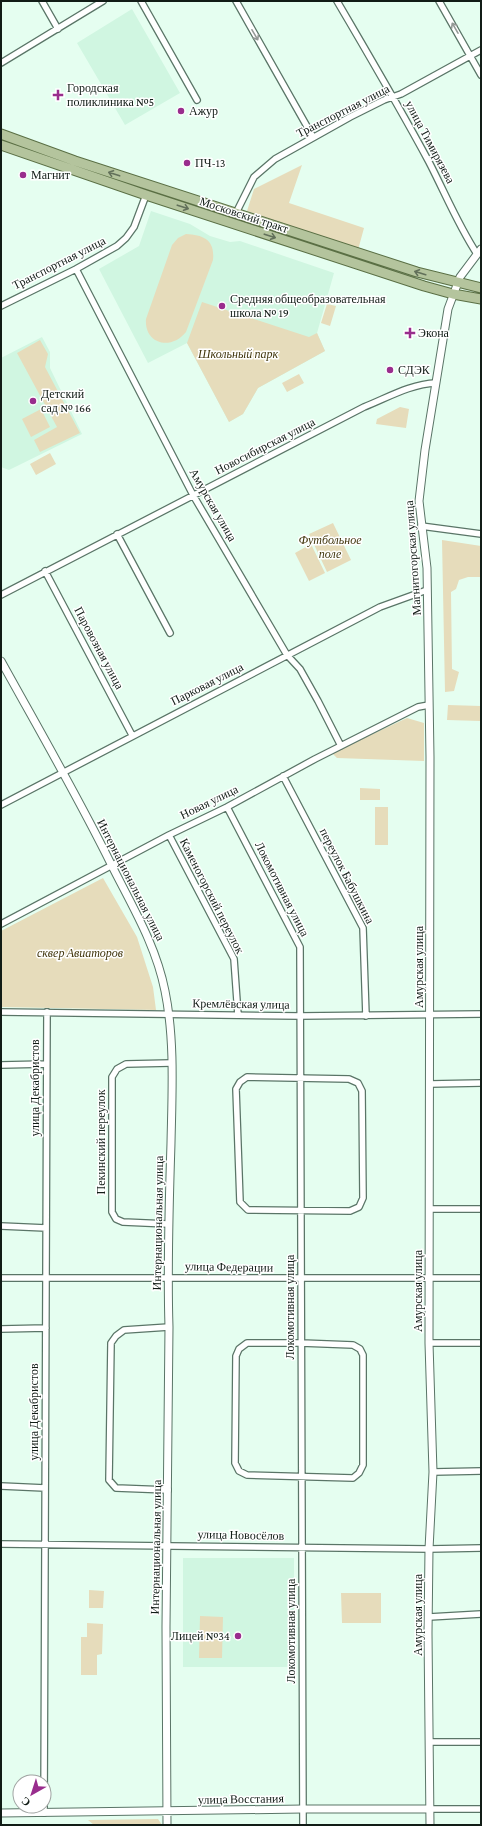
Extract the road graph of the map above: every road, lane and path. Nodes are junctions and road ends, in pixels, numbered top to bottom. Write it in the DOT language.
graph roads {
  1 [pos="42,1"];
  2 [pos="103,1"];
  3 [pos="141,1"];
  4 [pos="236,1"];
  5 [pos="337,1"];
  6 [pos="439,1"];
  7 [pos="58,29"];
  8 [pos="481,50"];
  9 [pos="470,55"];
  10 [pos="1,63"];
  11 [pos="481,75"];
  12 [pos="393,97"];
  13 [pos="197,100"];
  14 [pos="1,134"];
  15 [pos="313,137"];
  16 [pos="1,145"];
  17 [pos="146,195"];
  18 [pos="236,214"];
  19 [pos="479,251"];
  20 [pos="76,269"];
  21 [pos="458,283"];
  22 [pos="481,288"];
  23 [pos="453,294"];
  24 [pos="481,299"];
  25 [pos="1,306"];
  26 [pos="436,383"];
  27 [pos="193,495"];
  28 [pos="421,526"];
  29 [pos="117,534"];
  30 [pos="481,534"];
  31 [pos="45,571"];
  32 [pos="427,590"];
  33 [pos="1,595"];
  34 [pos="170,633"];
  35 [pos="287,655"];
  36 [pos="1,661"];
  37 [pos="429,705"];
  38 [pos="132,735"];
  39 [pos="341,746"];
  40 [pos="430,757"];
  41 [pos="63,773"];
  42 [pos="283,776"];
  43 [pos="1,805"];
  44 [pos="227,807"];
  45 [pos="169,834"];
  46 [pos="111,865"];
  47 [pos="1,924"];
  48 [pos="1,1012"];
  49 [pos="46,1012"];
  50 [pos="169,1014"];
  51 [pos="430,1014"];
  52 [pos="481,1014"];
  53 [pos="238,1015"];
  54 [pos="300,1016"];
  55 [pos="366,1016"];
  56 [pos="171,1063"];
  57 [pos="46,1064"];
  58 [pos="1,1065"];
  59 [pos="300,1077"];
  60 [pos="481,1083"];
  61 [pos="430,1084"];
  62 [pos="429,1209"];
  63 [pos="481,1209"];
  64 [pos="301,1211"];
  65 [pos="168,1224"];
  66 [pos="1,1226"];
  67 [pos="46,1228"];
  68 [pos="429,1277"];
  69 [pos="1,1278"];
  70 [pos="168,1278"];
  71 [pos="481,1278"];
  72 [pos="46,1279"];
  73 [pos="302,1279"];
  74 [pos="169,1327"];
  75 [pos="46,1328"];
  76 [pos="1,1329"];
  77 [pos="429,1342"];
  78 [pos="301,1343"];
  79 [pos="481,1343"];
  80 [pos="481,1471"];
  81 [pos="433,1472"];
  82 [pos="302,1478"];
  83 [pos="1,1486"];
  84 [pos="45,1488"];
  85 [pos="168,1490"];
  86 [pos="1,1544"];
  87 [pos="45,1544"];
  88 [pos="167,1546"];
  89 [pos="302,1547"];
  90 [pos="481,1548"];
  91 [pos="429,1549"];
  92 [pos="481,1614"];
  93 [pos="429,1617"];
  94 [pos="429,1742"];
  95 [pos="481,1742"];
  96 [pos="44,1774"];
  97 [pos="303,1809"];
  98 [pos="430,1809"];
  99 [pos="481,1809"];
  100 [pos="52,1812"];
  101 [pos="167,1812"];
  102 [pos="1,1813"];
  103 [pos="12,1813"];
  104 [pos="167,1825"];
  105 [pos="303,1825"];
  106 [pos="430,1825"];
  1 -- 7 [label="street"];
  2 -- 7 [label="street"];
  3 -- 13 [label="street"];
  4 -- 15 [label="street, one-way"];
  5 -- 12 [label="street, улица Тимирязева"];
  9 -- 6 [label="street, one-way"];
  7 -- 10 [label="street"];
  8 -- 9 [label="street, Транспортная улица"];
  9 -- 11 [label="street"];
  9 -- 12 [label="street, Транспортная улица"];
  12 -- 15 [label="street, Транспортная улица"];
  12 -- 19 [label="street, улица Тимирязева"];
  18 -- 14 [label="main road, Московский тракт, one-way"];
  15 -- 18 [label="street, Транспортная улица"];
  16 -- 17 [label="main road, Московский тракт"];
  17 -- 20 [label="street, Транспортная улица"];
  17 -- 23 [label="main road, Московский тракт, one-way"];
  21 -- 18 [label="main road, Московский тракт, one-way"];
  19 -- 21 [label="street, Магнитогорская улица"];
  20 -- 25 [label="street, Транспортная улица"];
  20 -- 27 [label="street, Амурская улица"];
  21 -- 22 [label="main road, Московский тракт"];
  21 -- 23 [label="street, Магнитогорская улица"];
  23 -- 24 [label="main road, Московский тракт"];
  23 -- 26 [label="street, Магнитогорская улица"];
  26 -- 27 [label="street, Новосибирская улица"];
  26 -- 28 [label="street, Магнитогорская улица"];
  27 -- 29 [label="street, Новосибирская улица"];
  27 -- 35 [label="street, Амурская улица"];
  28 -- 30 [label="street"];
  28 -- 32 [label="street, Магнитогорская улица"];
  29 -- 31 [label="street, Новосибирская улица"];
  29 -- 34 [label="street"];
  31 -- 33 [label="street, Новосибирская улица"];
  31 -- 38 [label="street, Паровозная улица"];
  32 -- 35 [label="street, Парковая улица"];
  32 -- 37 [label="street, Магнитогорская улица"];
  35 -- 38 [label="street, Парковая улица"];
  35 -- 39 [label="street, Амурская улица"];
  36 -- 41 [label="street, Интернациональная улица"];
  37 -- 39 [label="street, Новая улица"];
  37 -- 40 [label="street, Магнитогорская улица"];
  38 -- 41 [label="street, Парковая улица"];
  39 -- 42 [label="street, Новая улица"];
  40 -- 51 [label="street, Амурская улица"];
  41 -- 43 [label="street, Парковая улица"];
  41 -- 46 [label="street, Интернациональная улица"];
  42 -- 44 [label="street, Новая улица"];
  42 -- 55 [label="street, переулок Бабушкина"];
  44 -- 45 [label="street, Новая улица"];
  44 -- 54 [label="street, Локомотивная улица"];
  45 -- 46 [label="street, Новая улица"];
  45 -- 53 [label="street, Каменогорский переулок"];
  46 -- 47 [label="street, Новая улица"];
  46 -- 50 [label="street, Интернациональная улица"];
  48 -- 49 [label="street, Кремлёвская улица"];
  49 -- 50 [label="street, Кремлёвская улица"];
  49 -- 57 [label="street, улица Декабристов"];
  50 -- 53 [label="street, Кремлёвская улица"];
  50 -- 56 [label="street, Интернациональная улица"];
  51 -- 52 [label="street, Кремлёвская улица"];
  51 -- 55 [label="street, Кремлёвская улица"];
  51 -- 61 [label="street, Амурская улица"];
  53 -- 54 [label="street, Кремлёвская улица"];
  54 -- 55 [label="street, Кремлёвская улица"];
  54 -- 59 [label="street, Локомотивная улица"];
  56 -- 65 [label="street, Интернациональная улица"];
  56 -- 65 [label="street, Пекинский переулок"];
  57 -- 58 [label="street"];
  57 -- 67 [label="street, улица Декабристов"];
  59 -- 64 [label="street, Локомотивная улица"];
  59 -- 64 [label="street"];
  59 -- 64 [label="street"];
  60 -- 61 [label="street"];
  61 -- 62 [label="street, Амурская улица"];
  62 -- 63 [label="street"];
  62 -- 68 [label="street, Амурская улица"];
  64 -- 73 [label="street, Локомотивная улица"];
  65 -- 70 [label="street, Интернациональная улица"];
  66 -- 67 [label="street"];
  67 -- 72 [label="street, улица Декабристов"];
  68 -- 71 [label="street, улица Федерации"];
  68 -- 73 [label="street, улица Федерации"];
  68 -- 77 [label="street, Амурская улица"];
  69 -- 72 [label="street, улица Федерации"];
  70 -- 72 [label="street, улица Федерации"];
  70 -- 73 [label="street, улица Федерации"];
  70 -- 74 [label="street, Интернациональная улица"];
  72 -- 75 [label="street, улица Декабристов"];
  73 -- 78 [label="street, Локомотивная улица"];
  74 -- 85 [label="street, Интернациональная улица"];
  74 -- 85 [label="street"];
  75 -- 76 [label="street"];
  75 -- 84 [label="street, улица Декабристов"];
  77 -- 79 [label="street"];
  77 -- 81 [label="street, Амурская улица"];
  78 -- 82 [label="street, Локомотивная улица"];
  78 -- 82 [label="street"];
  78 -- 82 [label="street"];
  80 -- 81 [label="street"];
  81 -- 91 [label="street, Амурская улица"];
  82 -- 89 [label="street, Локомотивная улица"];
  83 -- 84 [label="street"];
  84 -- 87 [label="street, улица Декабристов"];
  85 -- 88 [label="street, Интернациональная улица"];
  86 -- 87 [label="street, улица Новосёлов"];
  87 -- 88 [label="street, улица Новосёлов"];
  87 -- 96 [label="street, улица Декабристов"];
  88 -- 89 [label="street, улица Новосёлов"];
  88 -- 101 [label="street, Интернациональная улица"];
  89 -- 91 [label="street, улица Новосёлов"];
  89 -- 97 [label="street, Локомотивная улица"];
  90 -- 91 [label="street, улица Новосёлов"];
  91 -- 93 [label="street, Амурская улица"];
  92 -- 93 [label="street"];
  93 -- 94 [label="street, Амурская улица"];
  94 -- 95 [label="street"];
  94 -- 98 [label="street, Амурская улица"];
  97 -- 98 [label="street, улица Восстания"];
  97 -- 101 [label="street, улица Восстания"];
  97 -- 105 [label="street, Локомотивная улица"];
  98 -- 99 [label="street, улица Восстания"];
  98 -- 106 [label="street, Амурская улица"];
  100 -- 101 [label="street, улица Восстания"];
  101 -- 104 [label="street, Интернациональная улица"];
  102 -- 103 [label="street, улица Восстания"];
}
